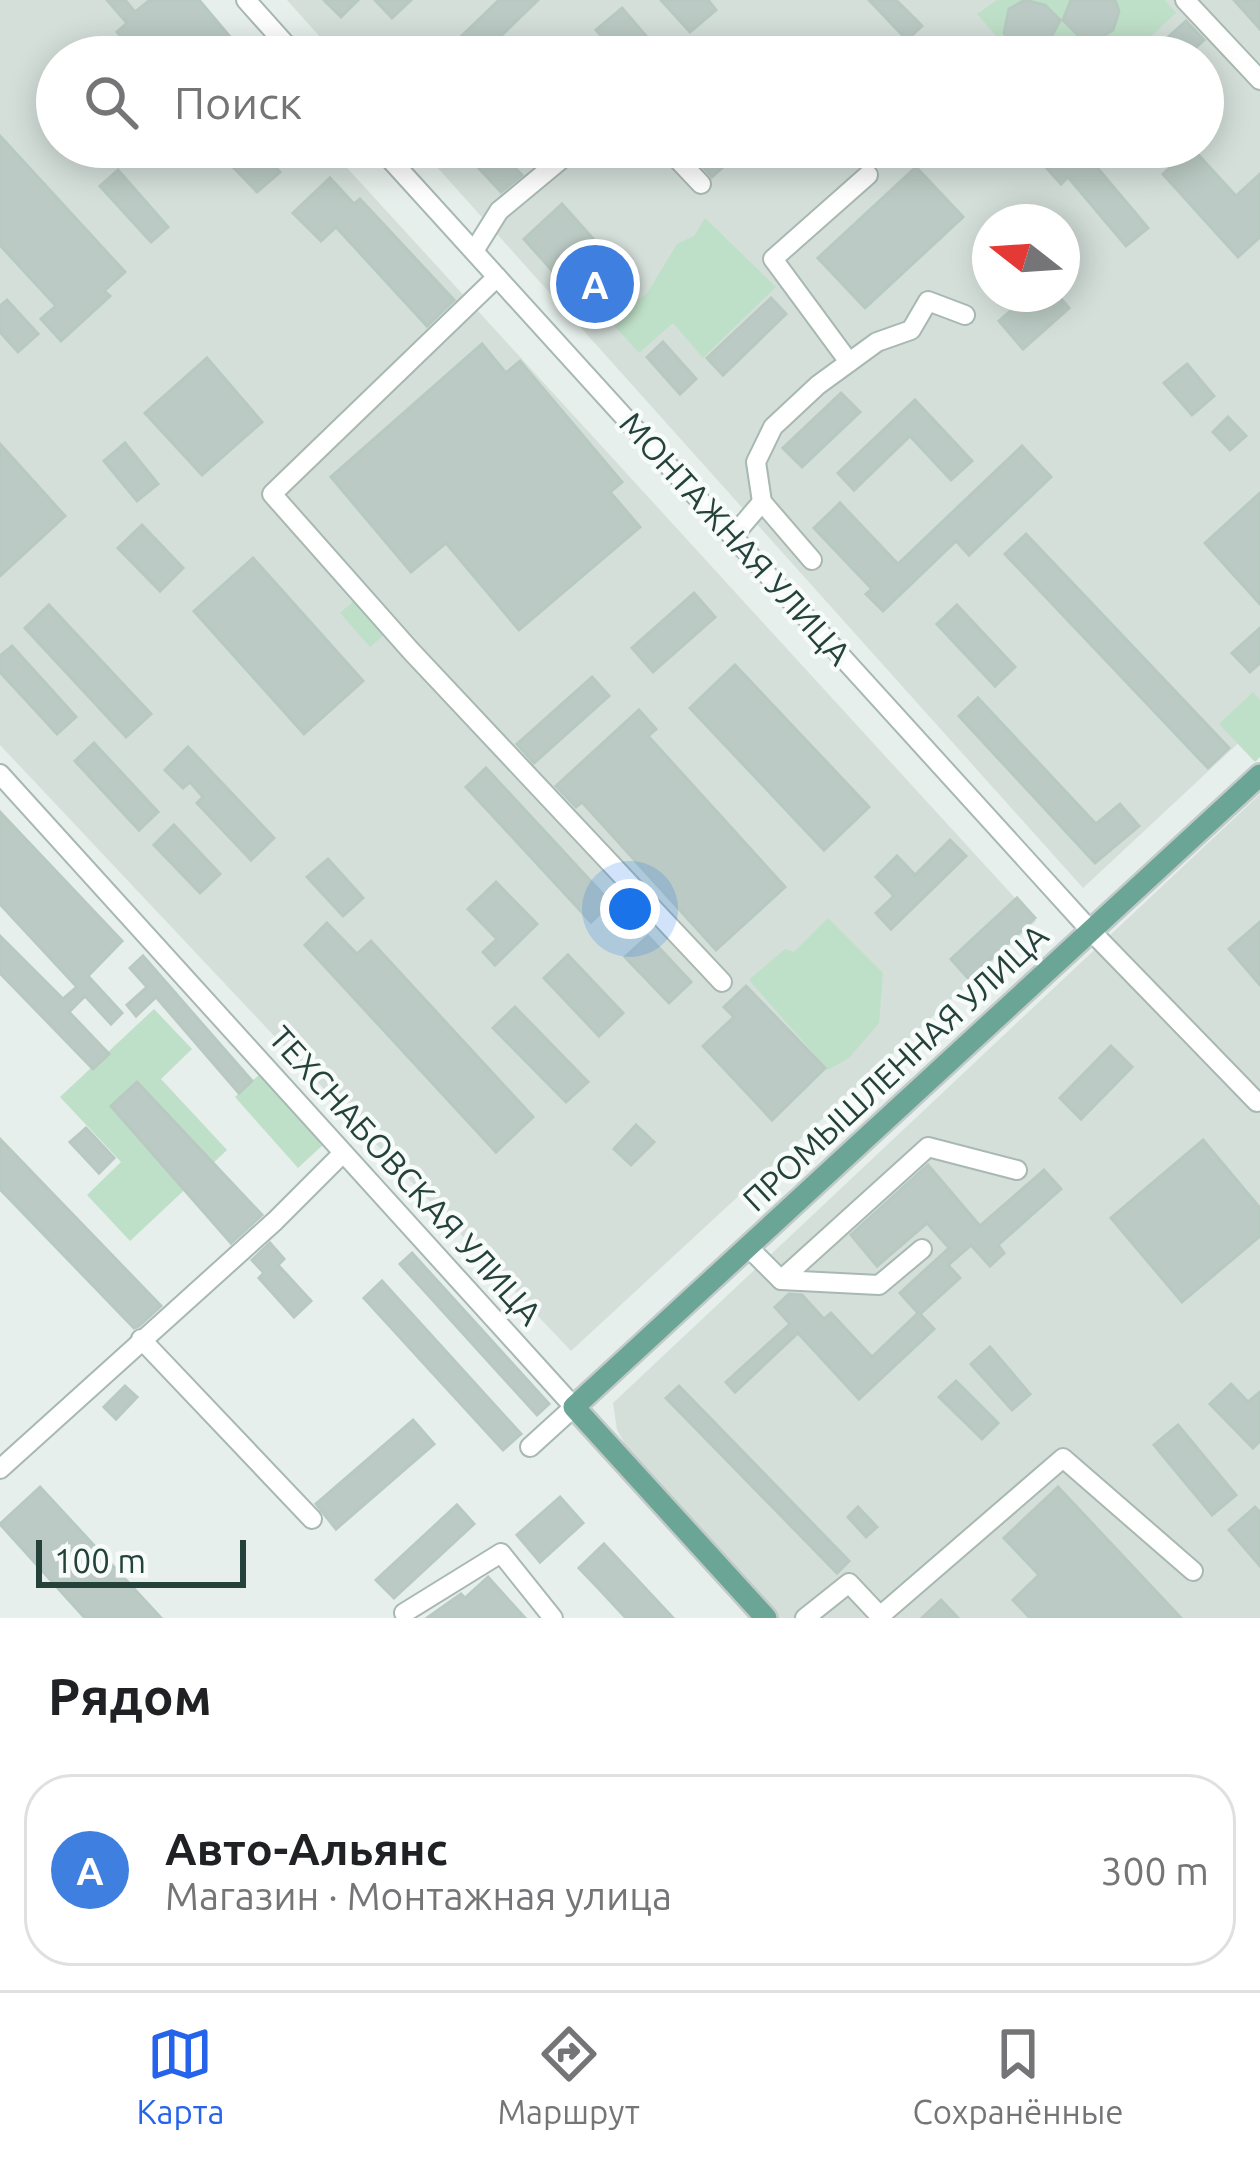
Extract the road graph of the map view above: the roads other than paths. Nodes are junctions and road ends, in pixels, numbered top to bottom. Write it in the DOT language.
graph roads {
  1 [pos="246,0"];
  2 [pos="1185,0"];
  3 [pos="278,36"];
  4 [pos="1219,36"];
  5 [pos="1224,42"];
  6 [pos="1260,80"];
  7 [pos="398,168"];
  8 [pos="551,168"];
  9 [pos="686,168"];
  10 [pos="868,175"];
  11 [pos="701,184"];
  12 [pos="474,251"];
  13 [pos="497,277"];
  14 [pos="965,315"];
  15 [pos="849,362"];
  16 [pos="762,502"];
  17 [pos="734,535"];
  18 [pos="812,560"];
  19 [pos="0,774"];
  20 [pos="1260,776"];
  21 [pos="1090,931"];
  22 [pos="722,982"];
  23 [pos="1257,1102"];
  24 [pos="343,1153"];
  25 [pos="1017,1170"];
  26 [pos="749,1247"];
  27 [pos="922,1249"];
  28 [pos="781,1280"];
  29 [pos="141,1339"];
  30 [pos="574,1408"];
  31 [pos="530,1447"];
  32 [pos="0,1469"];
  33 [pos="312,1519"];
  34 [pos="1193,1571"];
  35 [pos="404,1613"];
  36 [pos="553,1618"];
  37 [pos="766,1618"];
  38 [pos="805,1618"];
  1 -- 3 [label="street"];
  2 -- 4 [label="street"];
  5 -- 6 [label="street"];
  7 -- 12 [label="street, МОНТАЖНАЯ УЛИЦА"];
  8 -- 12 [label="street"];
  9 -- 11 [label="street"];
  10 -- 15 [label="street"];
  12 -- 13 [label="street, МОНТАЖНАЯ УЛИЦА"];
  13 -- 17 [label="street, МОНТАЖНАЯ УЛИЦА"];
  13 -- 22 [label="street"];
  14 -- 15 [label="street"];
  15 -- 16 [label="street"];
  16 -- 17 [label="street"];
  16 -- 18 [label="street"];
  17 -- 21 [label="street, МОНТАЖНАЯ УЛИЦА"];
  19 -- 24 [label="street, ТЕХСНАБОВСКАЯ УЛИЦА"];
  20 -- 21 [label="main road, ПРОМЫШЛЕННАЯ УЛИЦА"];
  21 -- 23 [label="street, МОНТАЖНАЯ УЛИЦА"];
  21 -- 26 [label="main road, ПРОМЫШЛЕННАЯ УЛИЦА"];
  24 -- 29 [label="street"];
  24 -- 30 [label="street, ТЕХСНАБОВСКАЯ УЛИЦА"];
  25 -- 28 [label="street"];
  26 -- 28 [label="street"];
  26 -- 30 [label="main road, ПРОМЫШЛЕННАЯ УЛИЦА"];
  27 -- 28 [label="street"];
  29 -- 32 [label="street"];
  29 -- 33 [label="street"];
  30 -- 31 [label="street"];
  30 -- 37 [label="main road, ТЕХСНАБОВСКАЯ УЛИЦА"];
  34 -- 38 [label="street"];
  35 -- 36 [label="street"];
}
